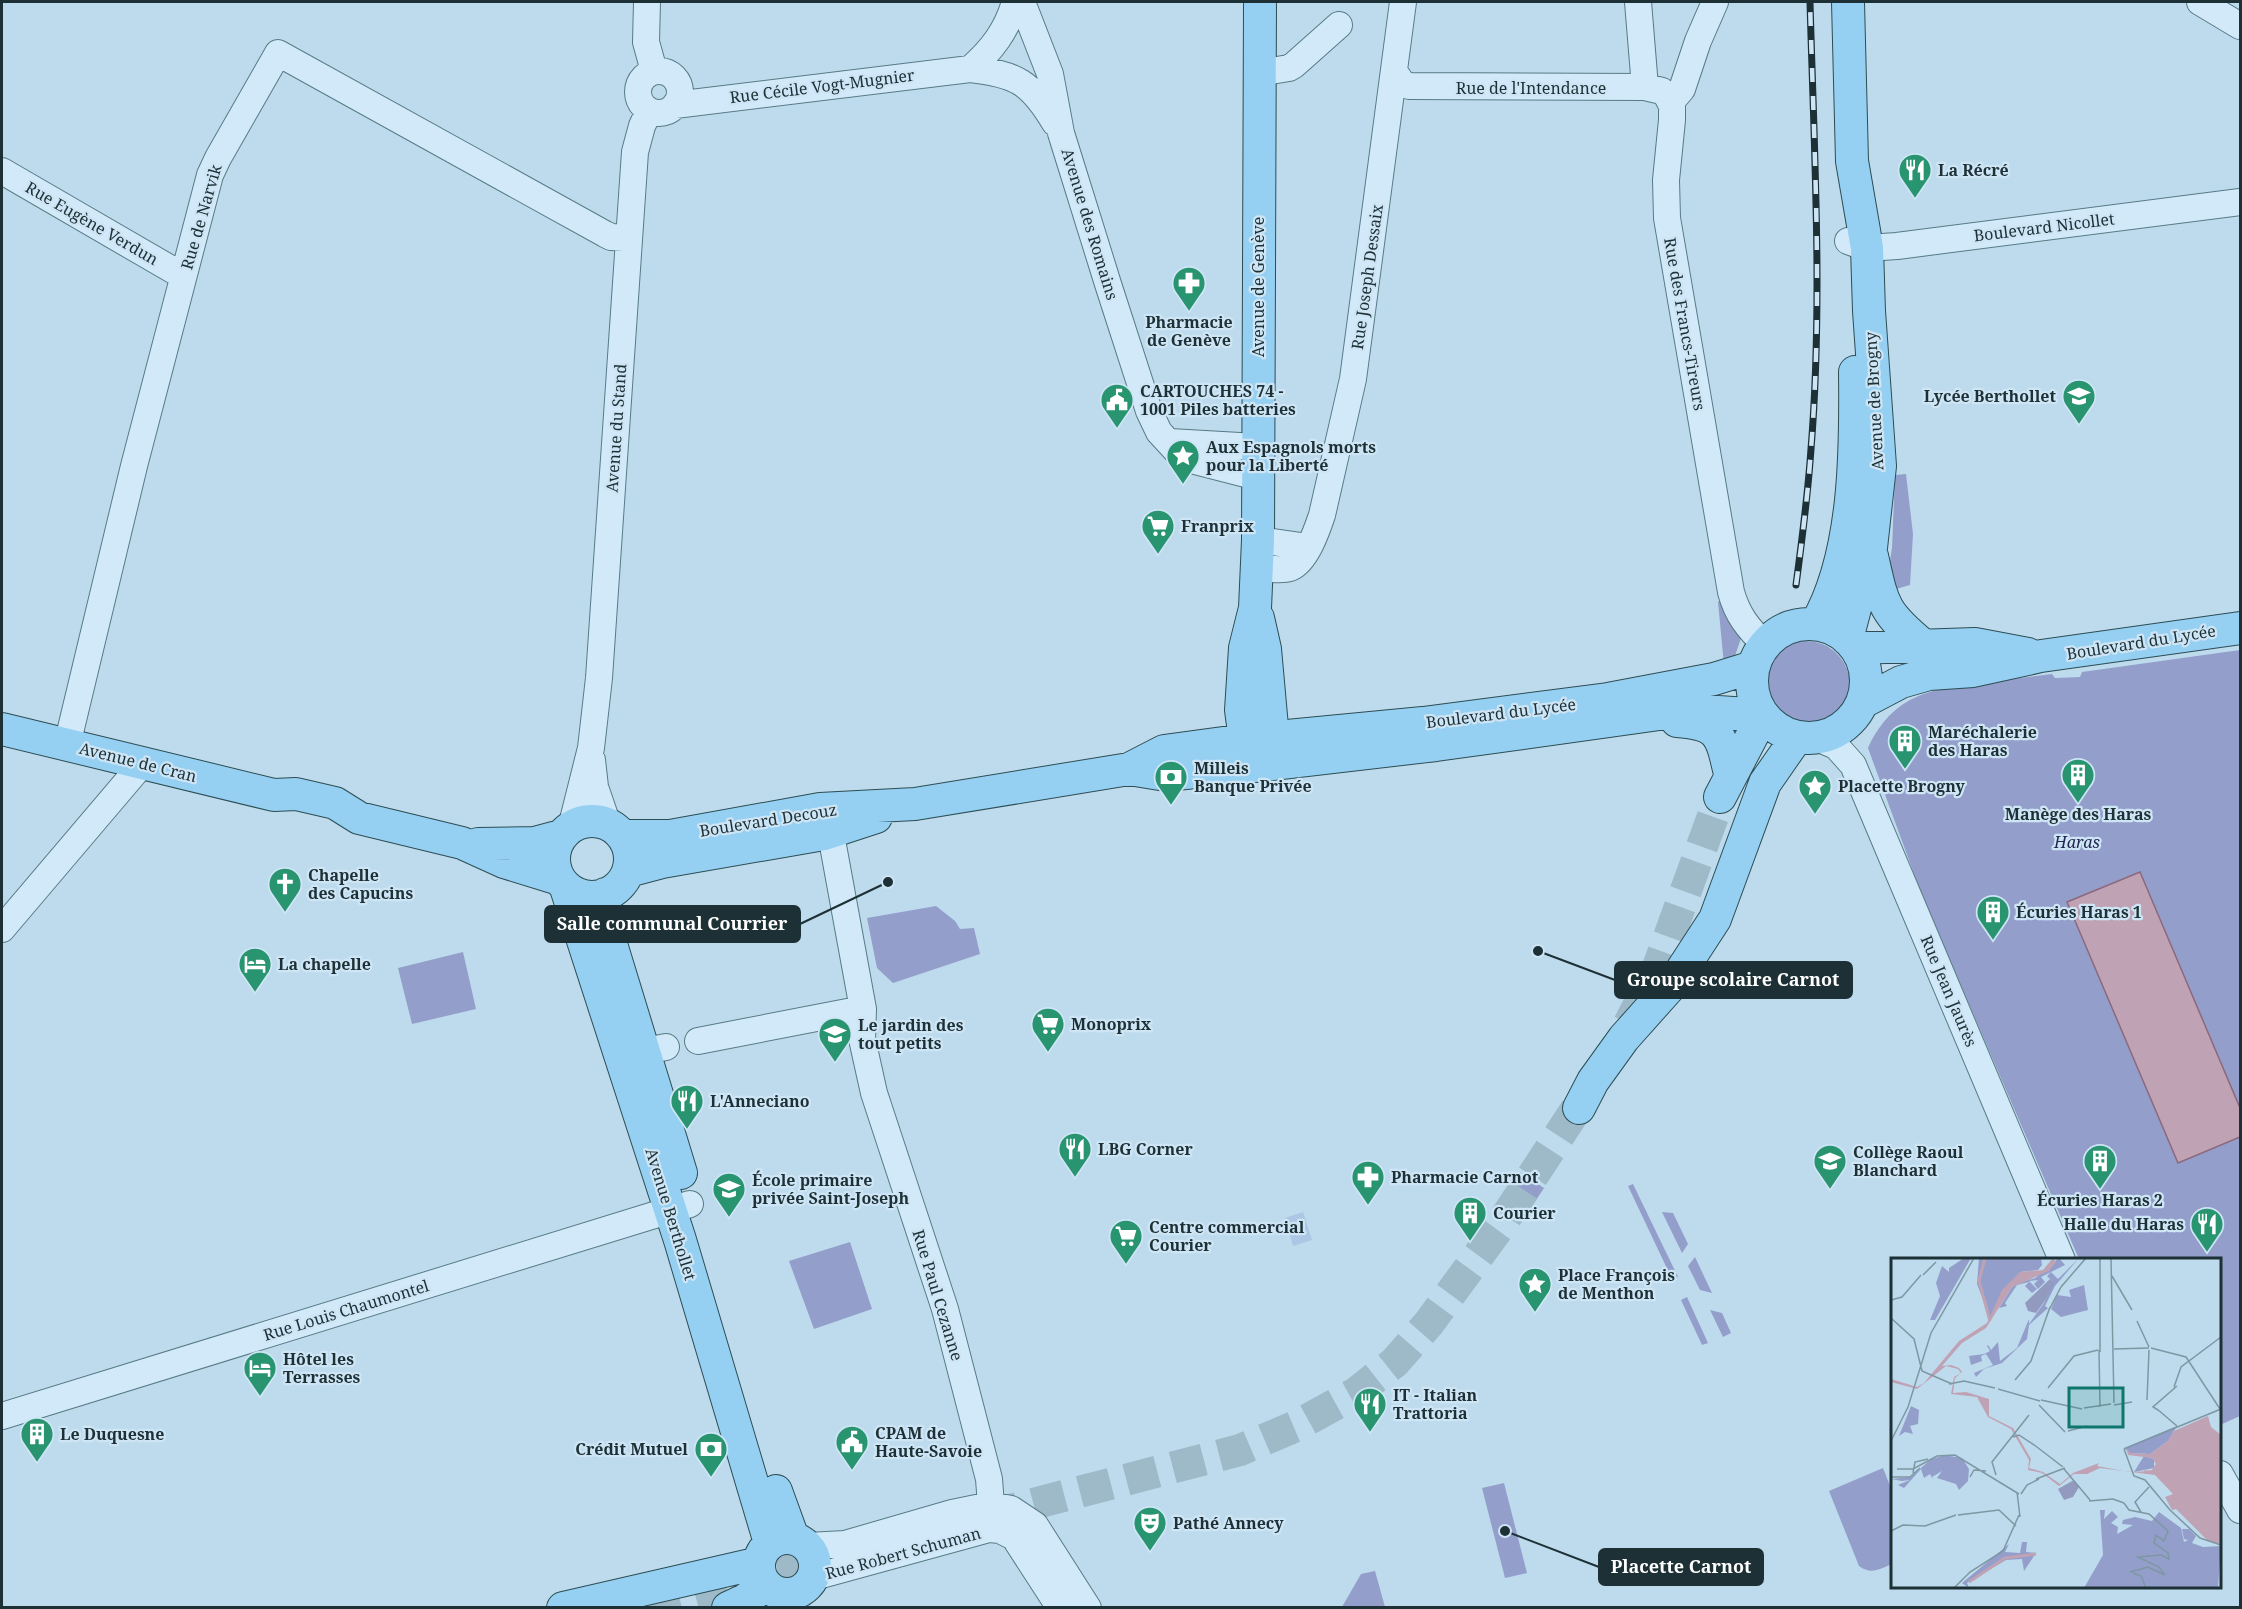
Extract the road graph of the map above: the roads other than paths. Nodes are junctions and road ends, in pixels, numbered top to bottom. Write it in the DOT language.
graph roads {
  1 [pos="647,2"];
  2 [pos="1015,2"];
  3 [pos="1022,2"];
  4 [pos="1260,2"];
  5 [pos="1402,2"];
  6 [pos="1638,2"];
  7 [pos="1715,2"];
  8 [pos="1848,2"];
  9 [pos="2200,2"];
  10 [pos="1339,25"];
  11 [pos="2241,26"];
  12 [pos="970,69"];
  13 [pos="654,71"];
  14 [pos="1394,71"];
  15 [pos="1259,73"];
  16 [pos="1646,87"];
  17 [pos="1671,102"];
  18 [pos="675,105"];
  19 [pos="649,111"];
  20 [pos="1061,133"];
  21 [pos="2,171"];
  22 [pos="2241,202"];
  23 [pos="628,238"];
  24 [pos="1858,245"];
  25 [pos="183,276"];
  26 [pos="1257,462"];
  27 [pos="1870,548"];
  28 [pos="1257,554"];
  29 [pos="1816,624"];
  30 [pos="2241,628"];
  31 [pos="1851,643"];
  32 [pos="1923,645"];
  33 [pos="1759,655"];
  34 [pos="2041,656"];
  35 [pos="1863,702"];
  36 [pos="1762,715"];
  37 [pos="1630,718"];
  38 [pos="2,729"];
  39 [pos="1807,738"];
  40 [pos="67,745"];
  41 [pos="1261,747"];
  42 [pos="591,748"];
  43 [pos="143,763"];
  44 [pos="915,804"];
  45 [pos="615,831"];
  46 [pos="566,832"];
  47 [pos="832,840"];
  48 [pos="462,843"];
  49 [pos="628,871"];
  50 [pos="563,883"];
  51 [pos="605,894"];
  52 [pos="2,929"];
  53 [pos="863,1009"];
  54 [pos="698,1041"];
  55 [pos="1579,1108"];
  56 [pos="680,1207"];
  57 [pos="2061,1258"];
  58 [pos="2,1416"];
  59 [pos="2221,1476"];
  60 [pos="991,1505"];
  61 [pos="2241,1510"];
  62 [pos="779,1555"];
  63 [pos="814,1577"];
  64 [pos="563,1608"];
  65 [pos="728,1608"];
  66 [pos="1060,1608"];
  67 [pos="1088,1608"];
  1 -- 13 [label="street"];
  2 -- 12 [label="street"];
  3 -- 20 [label="street, Avenue des Romains"];
  4 -- 15 [label="main road, Avenue de Genève"];
  5 -- 14 [label="street, Rue Joseph Dessaix"];
  6 -- 16 [label="street"];
  7 -- 17 [label="street"];
  8 -- 24 [label="main road, Avenue de Brogny"];
  9 -- 11 [label="street"];
  10 -- 15 [label="street"];
  12 -- 18 [label="street, Rue Cécile Vogt-Mugnier"];
  12 -- 20 [label="street, Rue Cécile Vogt-Mugnier"];
  13 -- 18 [label="street"];
  13 -- 19 [label="street"];
  14 -- 16 [label="street, Rue de l'Intendance"];
  14 -- 28 [label="street, Rue Joseph Dessaix"];
  15 -- 26 [label="main road, Avenue de Genève"];
  16 -- 17 [label="street"];
  17 -- 33 [label="street, Rue des Francs-Tireurs"];
  18 -- 19 [label="street"];
  19 -- 23 [label="street, Avenue du Stand"];
  20 -- 26 [label="street, Avenue des Romains"];
  21 -- 25 [label="street, Rue Eugène Verdun"];
  22 -- 24 [label="street, Boulevard Nicollet"];
  23 -- 25 [label="street, Rue de Narvik"];
  23 -- 42 [label="street, Avenue du Stand"];
  24 -- 27 [label="main road, Avenue de Brogny"];
  24 -- 29 [label="main road, Avenue de Brogny"];
  25 -- 40 [label="street, Rue de Narvik"];
  26 -- 28 [label="main road, Avenue de Genève"];
  27 -- 31 [label="main road, Avenue de Brogny"];
  27 -- 32 [label="main road"];
  28 -- 41 [label="main road, Avenue de Genève"];
  29 -- 31 [label="main road"];
  29 -- 33 [label="main road"];
  30 -- 34 [label="main road, Boulevard du Lycée"];
  31 -- 32 [label="main road, Boulevard du Lycée"];
  31 -- 35 [label="main road"];
  32 -- 34 [label="main road, Boulevard du Lycée"];
  33 -- 36 [label="main road"];
  33 -- 41 [label="main road, Boulevard du Lycée"];
  34 -- 35 [label="main road, Boulevard du Lycée"];
  35 -- 39 [label="main road"];
  36 -- 37 [label="main road, Boulevard du Lycée"];
  36 -- 37 [label="main road"];
  36 -- 39 [label="main road"];
  37 -- 41 [label="main road, Boulevard du Lycée"];
  38 -- 40 [label="main road, Avenue de Cran"];
  39 -- 55 [label="main road"];
  39 -- 57 [label="street, Rue Jean Jaurès"];
  40 -- 43 [label="main road, Avenue de Cran"];
  41 -- 44 [label="main road, Boulevard Decouz"];
  42 -- 45 [label="street, Avenue du Stand"];
  42 -- 46 [label="street, Avenue du Stand"];
  43 -- 48 [label="main road, Avenue de Cran"];
  43 -- 52 [label="street"];
  44 -- 45 [label="main road, Boulevard Decouz"];
  44 -- 49 [label="main road, Boulevard Decouz"];
  45 -- 46 [label="main road"];
  45 -- 49 [label="main road"];
  46 -- 48 [label="main road, Avenue de Cran"];
  46 -- 50 [label="main road"];
  47 -- 53 [label="street, Rue Paul Cezanne"];
  48 -- 50 [label="main road, Avenue de Cran"];
  49 -- 51 [label="main road"];
  50 -- 51 [label="main road"];
  50 -- 56 [label="main road, Avenue Berthollet"];
  51 -- 56 [label="main road, Avenue Berthollet"];
  53 -- 54 [label="street"];
  53 -- 60 [label="street, Rue Paul Cezanne"];
  56 -- 58 [label="street, Rue Louis Chaumontel"];
  56 -- 62 [label="main road, Avenue Berthollet"];
  59 -- 61 [label="street"];
  60 -- 62 [label="street, Rue Robert Schuman"];
  60 -- 67 [label="street, Rue Robert Schuman"];
  62 -- 63 [label="main road, Avenue Berthollet"];
  62 -- 63 [label="main road"];
  62 -- 64 [label="main road"];
  62 -- 65 [label="main road"];
  63 -- 66 [label="street, Rue Robert Schuman"];
}
